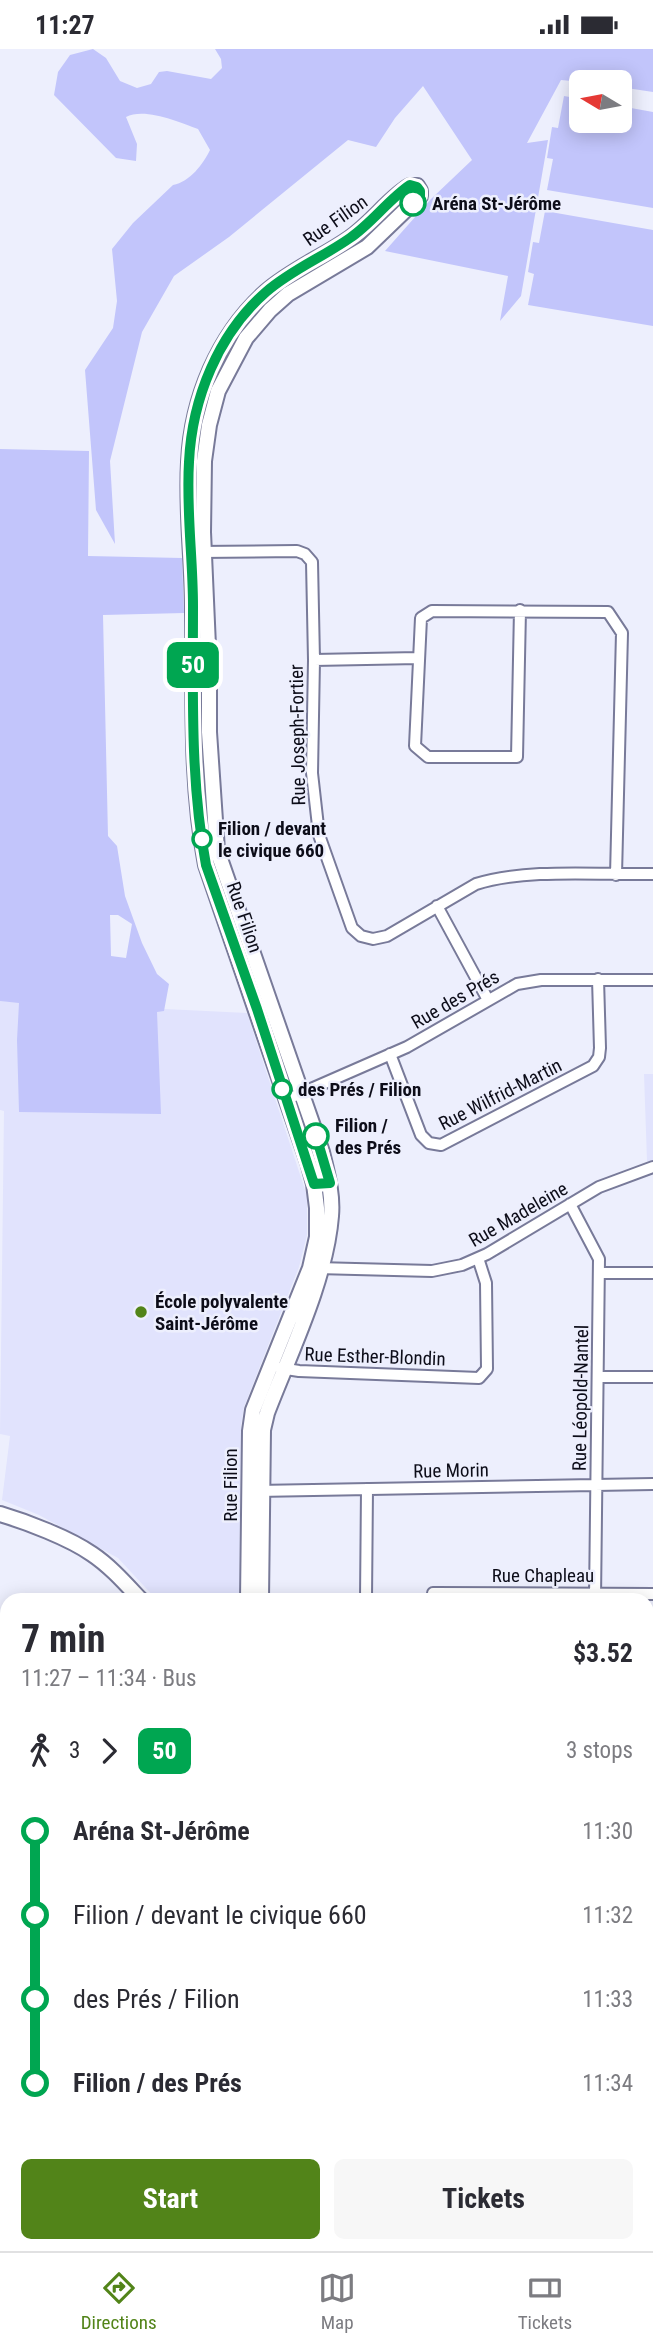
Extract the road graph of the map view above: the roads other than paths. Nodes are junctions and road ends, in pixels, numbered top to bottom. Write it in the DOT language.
graph roads {
  1 [pos="198,552"];
  2 [pos="520,610"];
  3 [pos="418,658"];
  4 [pos="314,660"];
  5 [pos="210,851"];
  6 [pos="653,874"];
  7 [pos="615,875"];
  8 [pos="437,906"];
  9 [pos="598,979"];
  10 [pos="653,980"];
  11 [pos="488,1000"];
  12 [pos="390,1055"];
  13 [pos="302,1094"];
  14 [pos="285,1099"];
  15 [pos="653,1167"];
  16 [pos="330,1183"];
  17 [pos="314,1184"];
  18 [pos="570,1204"];
  19 [pos="478,1258"];
  20 [pos="316,1268"];
  21 [pos="599,1273"];
  22 [pos="653,1273"];
  23 [pos="277,1368"];
  24 [pos="598,1377"];
  25 [pos="653,1377"];
  26 [pos="653,1484"];
  27 [pos="596,1485"];
  28 [pos="367,1489"];
  29 [pos="256,1491"];
  30 [pos="0,1514"];
  31 [pos="134,1593"];
  32 [pos="248,1593"];
  33 [pos="261,1593"];
  34 [pos="366,1593"];
  35 [pos="595,1593"];
  1 -- 1 [label="street, Rue Filion"];
  1 -- 4 [label="street, Rue Joseph-Fortier"];
  1 -- 5 [label="street, Rue Filion"];
  2 -- 3 [label="street"];
  2 -- 3 [label="street"];
  2 -- 7 [label="street"];
  3 -- 4 [label="street"];
  4 -- 8 [label="street, Rue Joseph-Fortier"];
  5 -- 13 [label="street, Rue Filion"];
  5 -- 14 [label="street, Rue Filion"];
  6 -- 7 [label="street, Rue Joseph-Fortier"];
  7 -- 8 [label="street, Rue Joseph-Fortier"];
  8 -- 11 [label="street"];
  9 -- 10 [label="street, Rue des Prés"];
  9 -- 11 [label="street, Rue des Prés"];
  9 -- 12 [label="street, Rue Wilfrid-Martin"];
  11 -- 12 [label="street, Rue des Prés"];
  12 -- 13 [label="street, Rue des Prés"];
  13 -- 14 [label="street, Rue des Prés"];
  13 -- 16 [label="street, Rue Filion"];
  14 -- 17 [label="street, Rue Filion"];
  15 -- 18 [label="street, Rue Madeleine"];
  16 -- 17 [label="street"];
  16 -- 20 [label="street, Rue Filion"];
  17 -- 20 [label="street, Rue Filion"];
  18 -- 19 [label="street, Rue Madeleine"];
  18 -- 21 [label="street, Rue Léopold-Nantel"];
  19 -- 20 [label="street, Rue Madeleine"];
  19 -- 23 [label="street, Rue Esther-Blondin"];
  20 -- 23 [label="street, Rue Filion"];
  21 -- 22 [label="street"];
  21 -- 24 [label="street, Rue Léopold-Nantel"];
  23 -- 29 [label="street, Rue Filion"];
  24 -- 25 [label="street"];
  24 -- 27 [label="street, Rue Léopold-Nantel"];
  26 -- 27 [label="street, Rue Morin"];
  27 -- 28 [label="street, Rue Morin"];
  27 -- 35 [label="street, Rue Léopold-Nantel"];
  28 -- 29 [label="street, Rue Morin"];
  28 -- 34 [label="street"];
  29 -- 32 [label="street, Rue Filion"];
  29 -- 33 [label="street, Rue Filion"];
  30 -- 31 [label="street"];
}
